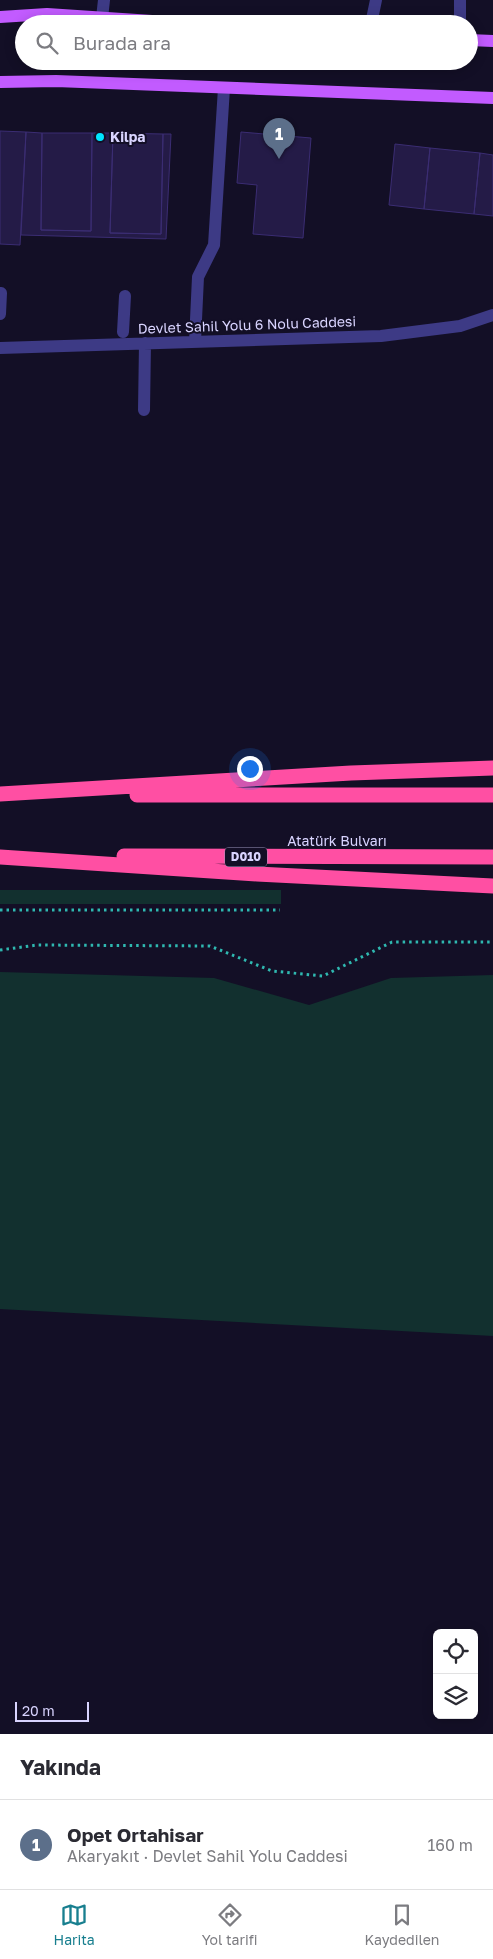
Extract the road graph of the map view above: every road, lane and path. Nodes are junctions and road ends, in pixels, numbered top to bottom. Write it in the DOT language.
graph roads {
  1 [pos="104,0"];
  2 [pos="376,0"];
  3 [pos="460,0"];
  4 [pos="31,15"];
  5 [pos="61,15"];
  6 [pos="102,15"];
  7 [pos="373,15"];
  8 [pos="460,15"];
  9 [pos="15,16"];
  10 [pos="0,17"];
  11 [pos="478,40"];
  12 [pos="493,41"];
  13 [pos="0,82"];
  14 [pos="224,88"];
  15 [pos="493,98"];
  16 [pos="1,293"];
  17 [pos="125,296"];
  18 [pos="0,314"];
  19 [pos="493,315"];
  20 [pos="123,332"];
  21 [pos="195,341"];
  22 [pos="145,343"];
  23 [pos="0,348"];
  24 [pos="144,410"];
  25 [pos="493,768"];
  26 [pos="0,794"];
  27 [pos="493,795"];
  28 [pos="0,856"];
  29 [pos="493,858"];
  30 [pos="493,886"];
  31 [pos="0,910"];
  32 [pos="280,910"];
  33 [pos="493,942"];
  34 [pos="0,950"];
  1 -- 6 [label="street"];
  2 -- 7 [label="street"];
  3 -- 8 [label="street"];
  4 -- 5 [label="main road"];
  9 -- 10 [label="main road"];
  11 -- 12 [label="main road"];
  13 -- 14 [label="main road"];
  14 -- 15 [label="main road"];
  14 -- 21 [label="street"];
  16 -- 18 [label="street"];
  17 -- 20 [label="street"];
  19 -- 21 [label="street, Devlet Sahil Yolu 6 Nolu Caddesi"];
  21 -- 22 [label="street, Devlet Sahil Yolu 6 Nolu Caddesi"];
  22 -- 23 [label="street, Devlet Sahil Yolu 6 Nolu Caddesi"];
  22 -- 24 [label="street"];
  25 -- 26 [label="highway"];
  26 -- 27 [label="highway"];
  28 -- 29 [label="highway, Atatürk Bulvarı / D010"];
  28 -- 30 [label="highway"];
  31 -- 32 [label="path"];
  33 -- 34 [label="path"];
}
